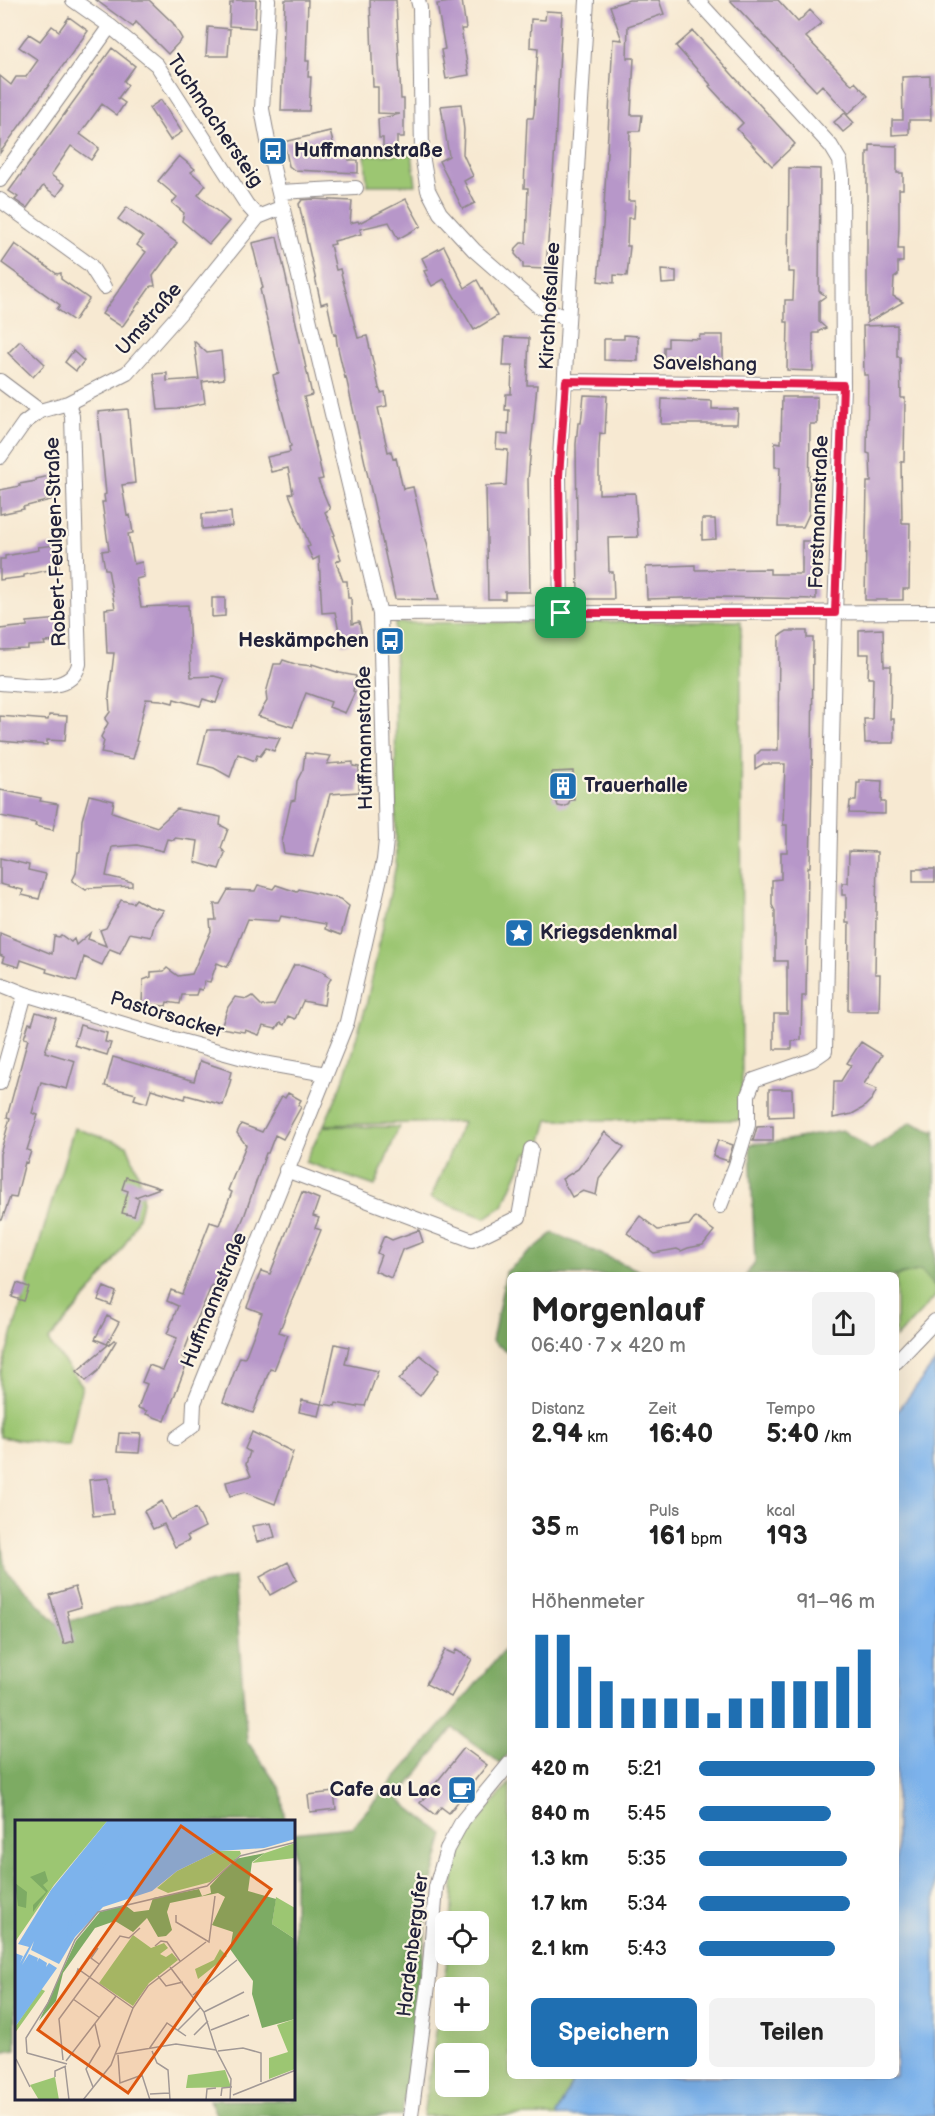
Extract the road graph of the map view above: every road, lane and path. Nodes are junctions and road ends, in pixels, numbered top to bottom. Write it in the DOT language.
graph roads {
  1 [pos="73,0"];
  2 [pos="268,0"];
  3 [pos="418,0"];
  4 [pos="587,0"];
  5 [pos="697,0"];
  6 [pos="110,26"];
  7 [pos="0,180"];
  8 [pos="356,188"];
  9 [pos="279,192"];
  10 [pos="0,200"];
  11 [pos="284,207"];
  12 [pos="258,217"];
  13 [pos="104,287"];
  14 [pos="568,319"];
  15 [pos="0,381"];
  16 [pos="566,381"];
  17 [pos="843,385"];
  18 [pos="68,403"];
  19 [pos="40,411"];
  20 [pos="0,458"];
  21 [pos="935,612"];
  22 [pos="561,613"];
  23 [pos="835,613"];
  24 [pos="380,614"];
  25 [pos="0,683"];
  26 [pos="0,984"];
  27 [pos="25,994"];
  28 [pos="326,1074"];
  29 [pos="0,1083"];
  30 [pos="531,1149"];
  31 [pos="286,1170"];
  32 [pos="720,1206"];
  33 [pos="935,1320"];
  34 [pos="899,1359"];
  35 [pos="176,1438"];
  36 [pos="507,1767"];
  37 [pos="411,2116"];
  1 -- 6 [label="street, Tuchmachersteig"];
  2 -- 9 [label="street, Huffmannstraße"];
  3 -- 14 [label="street"];
  4 -- 14 [label="street, Kirchhofsallee"];
  5 -- 17 [label="street, Forstmannstraße"];
  6 -- 7 [label="street"];
  6 -- 12 [label="street, Tuchmachersteig"];
  8 -- 9 [label="street"];
  9 -- 11 [label="street, Huffmannstraße"];
  10 -- 13 [label="street"];
  11 -- 12 [label="street"];
  11 -- 24 [label="street, Huffmannstraße"];
  12 -- 18 [label="street, Umstraße"];
  14 -- 16 [label="street, Kirchhofsallee"];
  15 -- 19 [label="street"];
  16 -- 17 [label="street, Savelshang"];
  16 -- 22 [label="street, Kirchhofsallee"];
  17 -- 23 [label="street, Forstmannstraße"];
  18 -- 19 [label="street, Umstraße"];
  18 -- 25 [label="street, Robert-Feulgen-Straße"];
  19 -- 20 [label="street, Umstraße"];
  21 -- 23 [label="street"];
  22 -- 23 [label="street"];
  22 -- 24 [label="street"];
  23 -- 32 [label="street, Forstmannstraße"];
  24 -- 28 [label="street, Huffmannstraße"];
  26 -- 27 [label="street, Pastorsacker"];
  27 -- 28 [label="street, Pastorsacker"];
  27 -- 29 [label="street"];
  28 -- 31 [label="street, Huffmannstraße"];
  30 -- 31 [label="street"];
  31 -- 35 [label="street, Huffmannstraße"];
  33 -- 34 [label="street"];
  36 -- 37 [label="street, Hardenbergufer"];
}
